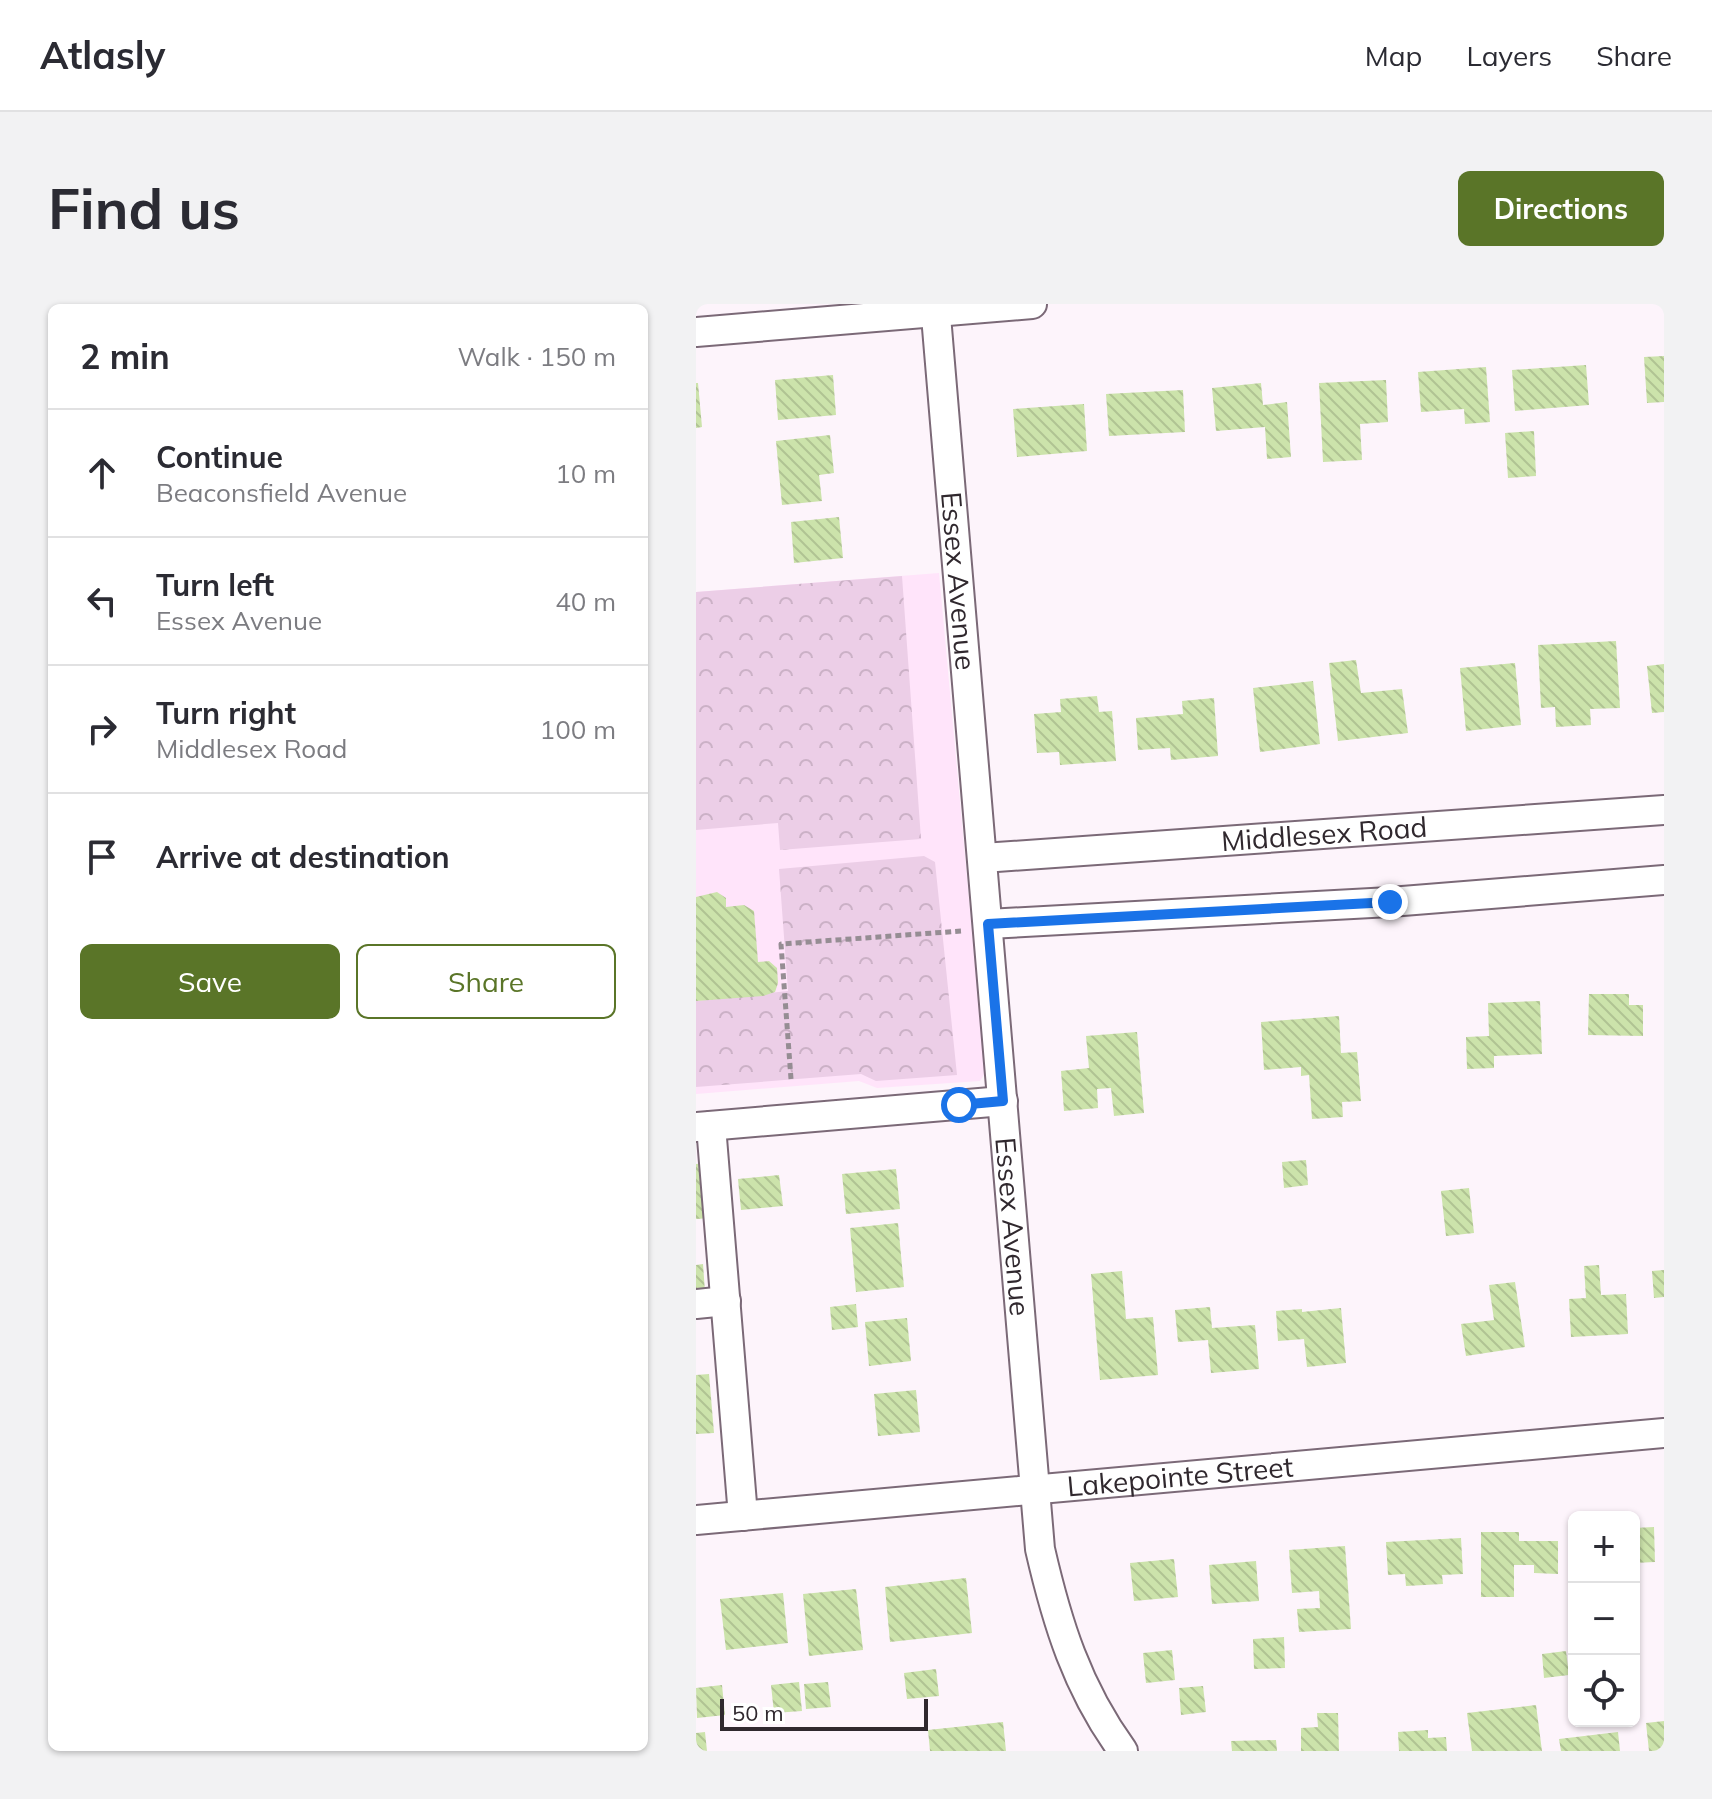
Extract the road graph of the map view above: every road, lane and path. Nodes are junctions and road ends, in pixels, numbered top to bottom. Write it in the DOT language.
graph roads {
  1 [pos="1032,304"];
  2 [pos="936,308"];
  3 [pos="696,332"];
  4 [pos="1664,810"];
  5 [pos="983,858"];
  6 [pos="1664,880"];
  7 [pos="979,927"];
  8 [pos="791,1079"];
  9 [pos="1003,1101"];
  10 [pos="704,1127"];
  11 [pos="726,1301"];
  12 [pos="696,1304"];
  13 [pos="1664,1433"];
  14 [pos="1035,1490"];
  15 [pos="743,1516"];
  16 [pos="696,1520"];
  17 [pos="1123,1751"];
  1 -- 2 [label="street"];
  2 -- 3 [label="street"];
  2 -- 5 [label="street, Essex Avenue"];
  4 -- 5 [label="street, Middlesex Road"];
  5 -- 7 [label="street, Essex Avenue"];
  6 -- 7 [label="street"];
  7 -- 8 [label="path"];
  7 -- 9 [label="street, Essex Avenue"];
  9 -- 10 [label="street"];
  9 -- 14 [label="street, Essex Avenue"];
  10 -- 11 [label="street"];
  11 -- 12 [label="street"];
  11 -- 15 [label="street"];
  13 -- 14 [label="street, Lakepointe Street"];
  14 -- 15 [label="street, Lakepointe Street"];
  14 -- 17 [label="street, Essex Avenue"];
  15 -- 16 [label="street, Lakepointe Street"];
}
